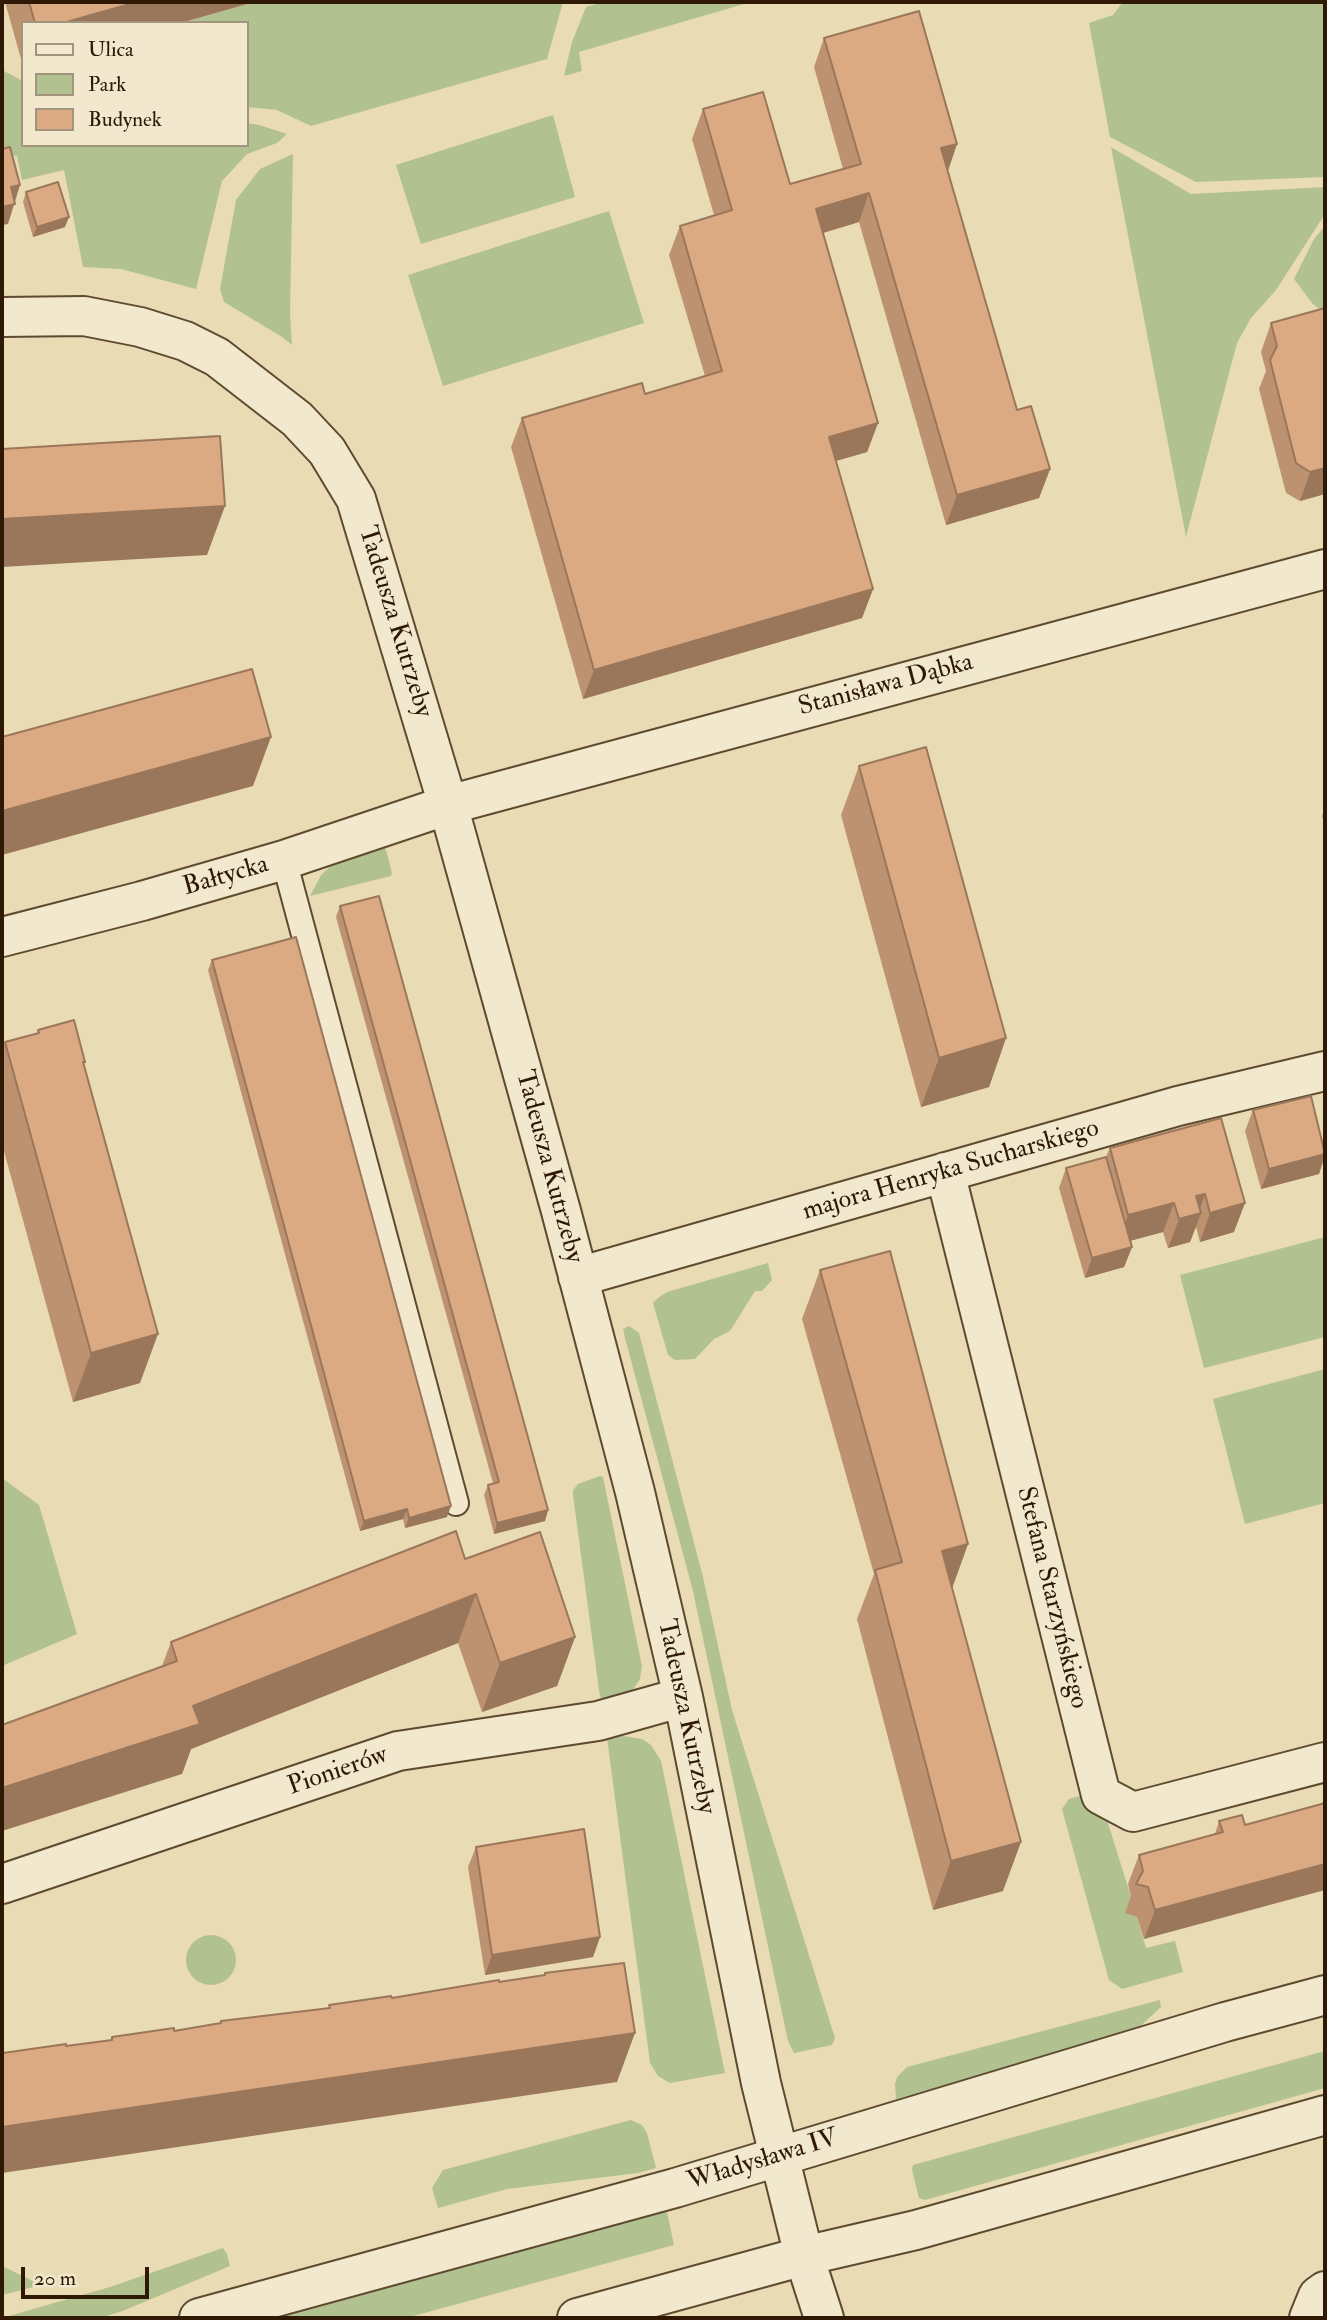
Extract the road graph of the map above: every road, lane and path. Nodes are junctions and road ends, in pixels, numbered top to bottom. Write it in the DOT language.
graph roads {
  1 [pos="2,317"];
  2 [pos="1325,569"];
  3 [pos="448,805"];
  4 [pos="284,860"];
  5 [pos="2,937"];
  6 [pos="1325,1071"];
  7 [pos="945,1172"];
  8 [pos="578,1277"];
  9 [pos="456,1503"];
  10 [pos="682,1697"];
  11 [pos="1325,1762"];
  12 [pos="2,1884"];
  13 [pos="1325,1994"];
  14 [pos="1325,2115"];
  15 [pos="778,2156"];
  16 [pos="804,2256"];
  17 [pos="1325,2291"];
  18 [pos="199,2318"];
  19 [pos="577,2318"];
  20 [pos="824,2318"];
  21 [pos="1309,2318"];
  1 -- 3 [label="street, Tadeusza Kutrzeby"];
  2 -- 3 [label="street, Stanisława Dąbka"];
  3 -- 4 [label="street, Bałtycka"];
  3 -- 8 [label="street, Tadeusza Kutrzeby"];
  4 -- 5 [label="street, Bałtycka"];
  4 -- 9 [label="lane"];
  6 -- 7 [label="street, majora Henryka Sucharskiego"];
  7 -- 8 [label="street, majora Henryka Sucharskiego"];
  7 -- 11 [label="street, Stefana Starzyńskiego"];
  8 -- 10 [label="street, Tadeusza Kutrzeby"];
  10 -- 12 [label="street, Pionierów"];
  10 -- 15 [label="street, Tadeusza Kutrzeby"];
  13 -- 15 [label="street, Władysława IV"];
  14 -- 16 [label="street"];
  15 -- 16 [label="street, Tadeusza Kutrzeby"];
  15 -- 18 [label="street, Władysława IV"];
  16 -- 19 [label="street"];
  16 -- 20 [label="street, Tadeusza Kutrzeby"];
  17 -- 21 [label="street"];
}
